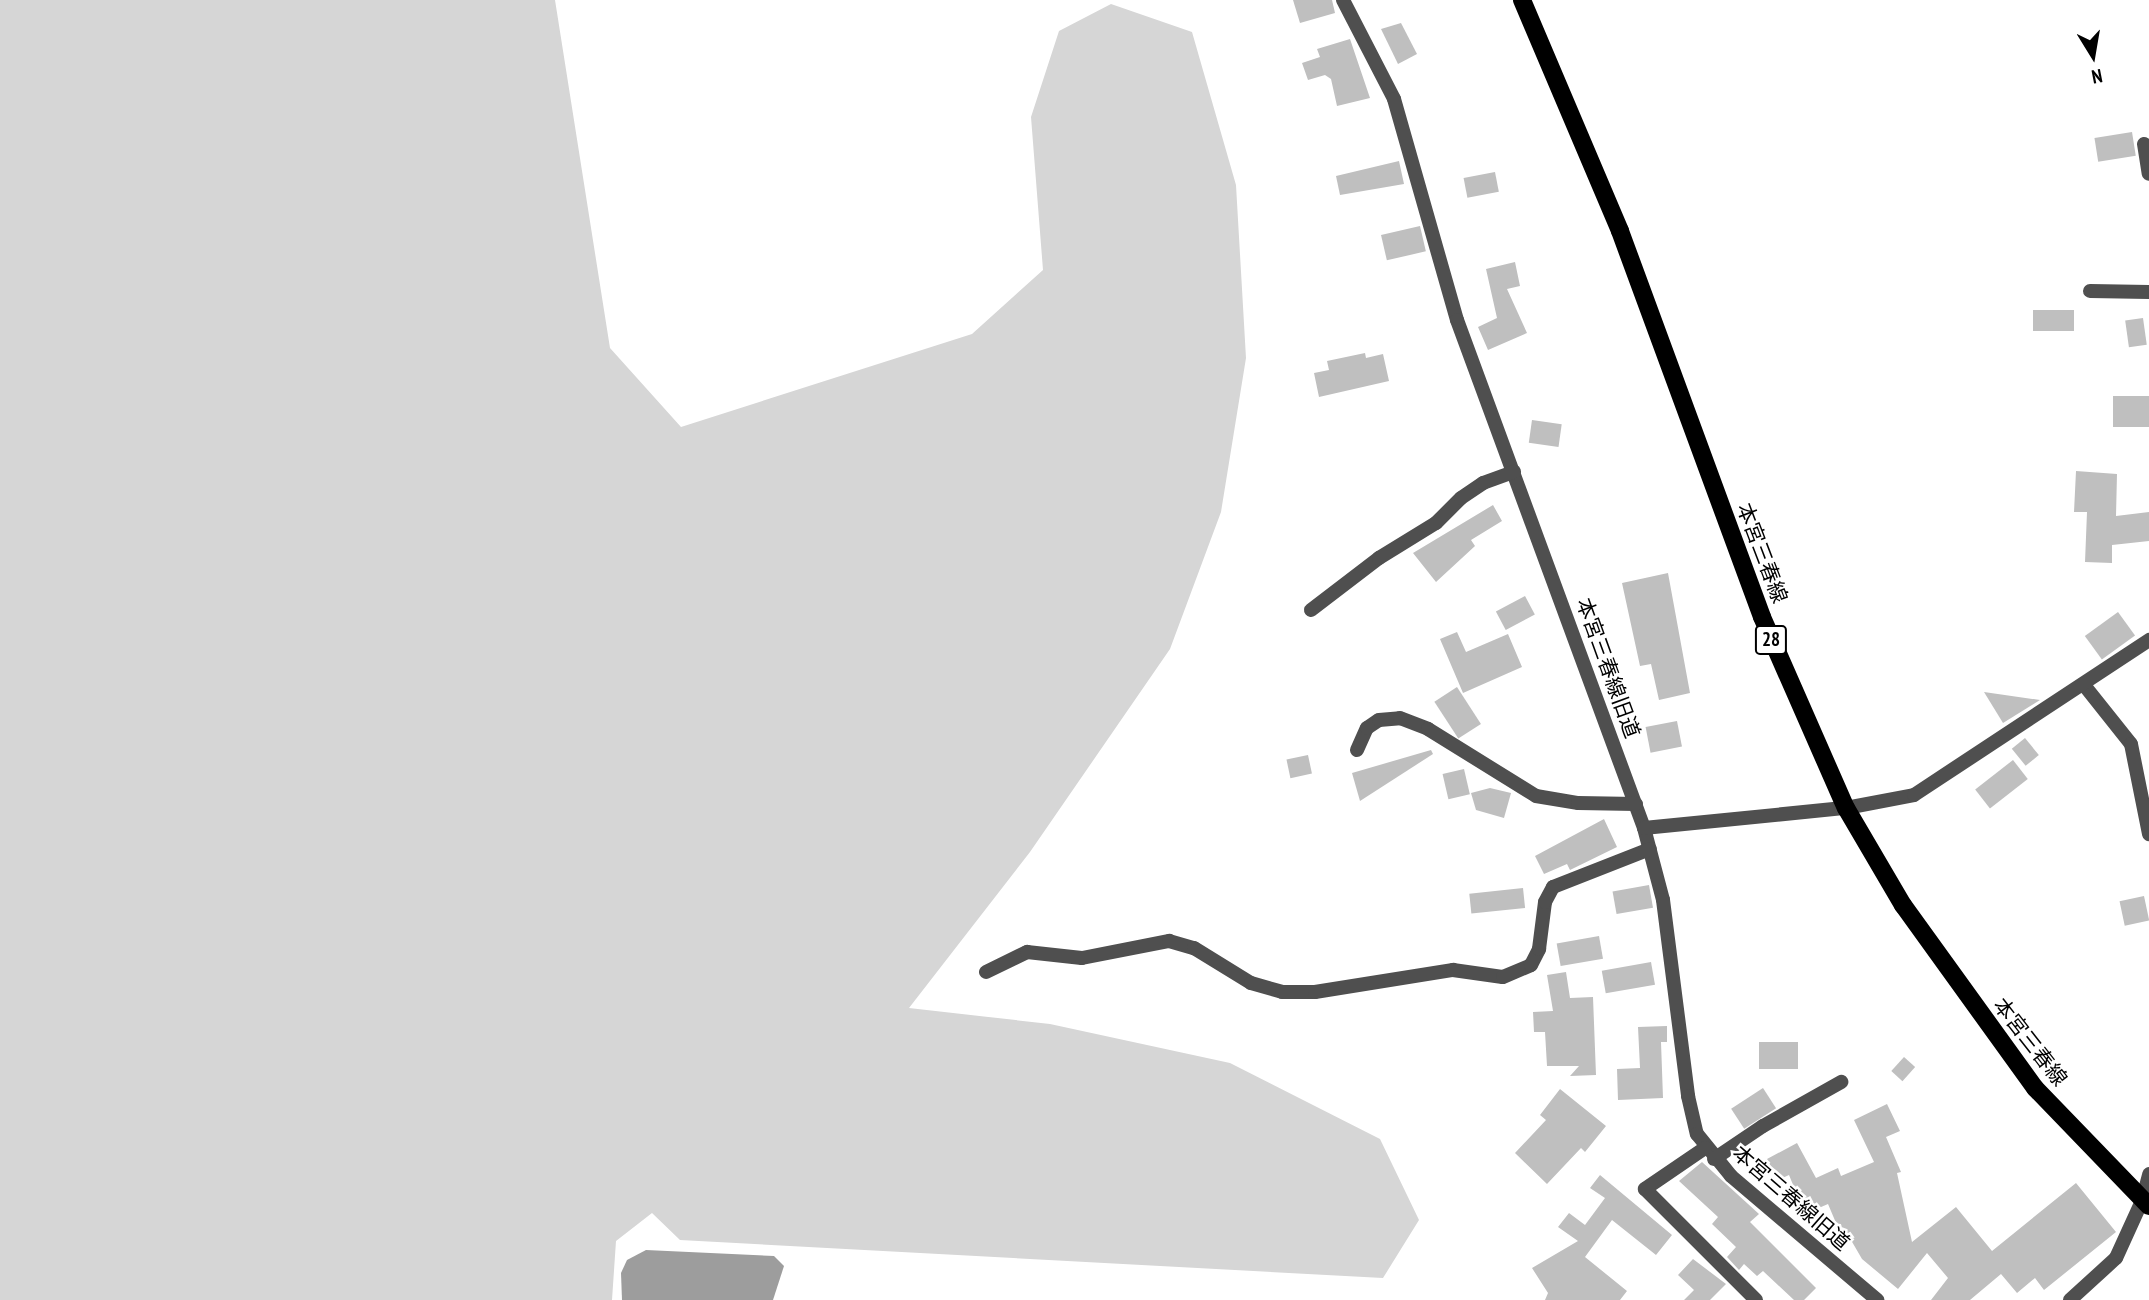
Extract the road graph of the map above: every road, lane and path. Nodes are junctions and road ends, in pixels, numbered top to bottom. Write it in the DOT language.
graph roads {
  1 [pos="1343,0"];
  2 [pos="1522,0"];
  3 [pos="2144,144"];
  4 [pos="2149,174"];
  5 [pos="2090,290"];
  6 [pos="2149,292"];
  7 [pos="1514,472"];
  8 [pos="1311,610"];
  9 [pos="2149,640"];
  10 [pos="2084,685"];
  11 [pos="1357,750"];
  12 [pos="1636,804"];
  13 [pos="1846,808"];
  14 [pos="1644,828"];
  15 [pos="2149,834"];
  16 [pos="1650,849"];
  17 [pos="986,972"];
  18 [pos="1841,1082"];
  19 [pos="1709,1153"];
  20 [pos="2149,1174"];
  21 [pos="2146,1203"];
  22 [pos="1756,1300"];
  23 [pos="1877,1300"];
  24 [pos="2070,1300"];
  1 -- 7 [label="street, 本宮三春線旧道"];
  2 -- 13 [label="main road, 本宮三春線 / 28"];
  3 -- 4 [label="street"];
  5 -- 6 [label="street"];
  7 -- 8 [label="street"];
  7 -- 12 [label="street, 本宮三春線旧道"];
  9 -- 10 [label="street"];
  10 -- 13 [label="street"];
  10 -- 15 [label="street"];
  11 -- 12 [label="street"];
  12 -- 14 [label="street, 本宮三春線旧道"];
  13 -- 14 [label="street"];
  13 -- 21 [label="main road, 本宮三春線 / 28"];
  14 -- 16 [label="street, 本宮三春線旧道"];
  16 -- 17 [label="street"];
  16 -- 19 [label="street, 本宮三春線旧道"];
  18 -- 19 [label="street"];
  19 -- 22 [label="street"];
  19 -- 23 [label="street, 本宮三春線旧道"];
  20 -- 21 [label="street"];
  21 -- 24 [label="street"];
}
